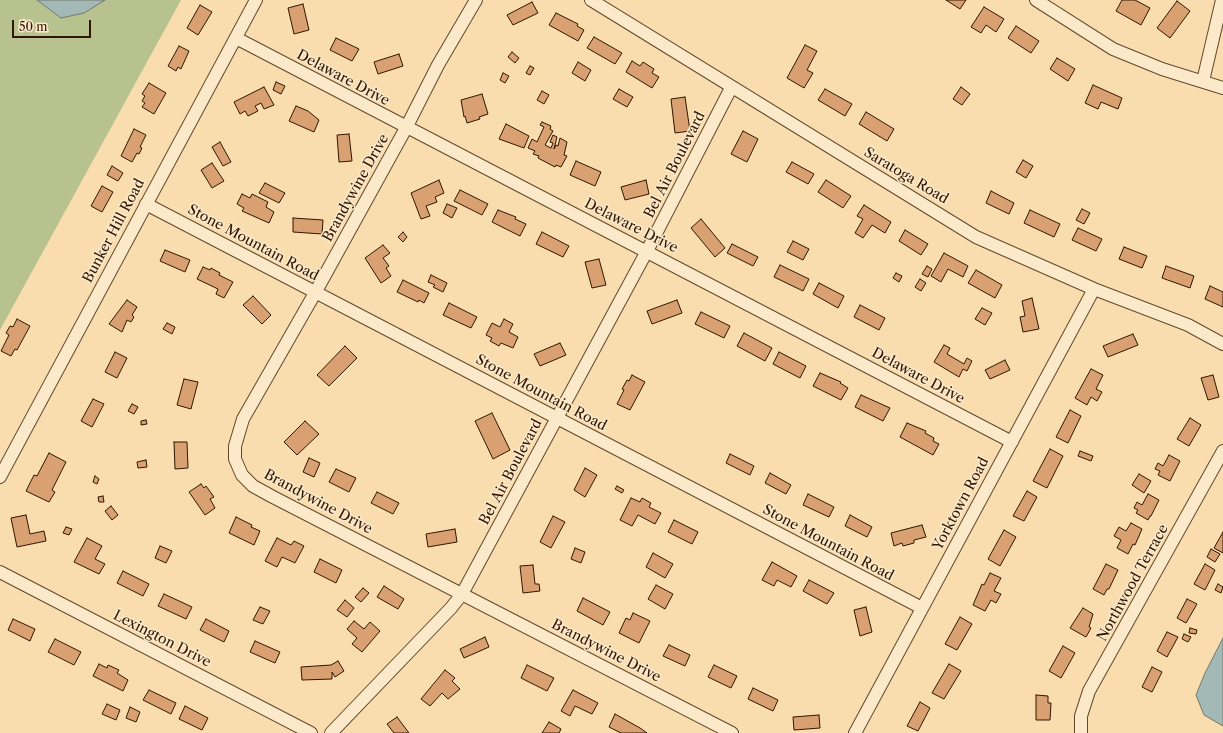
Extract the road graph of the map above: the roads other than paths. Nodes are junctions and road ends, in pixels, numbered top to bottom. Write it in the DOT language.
graph roads {
  1 [pos="256,0"];
  2 [pos="476,0"];
  3 [pos="591,0"];
  4 [pos="1036,0"];
  5 [pos="1222,0"];
  6 [pos="236,38"];
  7 [pos="1203,81"];
  8 [pos="732,88"];
  9 [pos="1223,88"];
  10 [pos="406,128"];
  11 [pos="146,204"];
  12 [pos="647,251"];
  13 [pos="1094,290"];
  14 [pos="315,293"];
  15 [pos="1223,344"];
  16 [pos="557,418"];
  17 [pos="1012,442"];
  18 [pos="1223,450"];
  19 [pos="0,477"];
  20 [pos="0,572"];
  21 [pos="462,594"];
  22 [pos="922,608"];
  23 [pos="311,733"];
  24 [pos="331,733"];
  25 [pos="732,733"];
  26 [pos="855,733"];
  27 [pos="1081,733"];
  1 -- 6 [label="street, Bunker Hill Road"];
  2 -- 10 [label="street, Brandywine Drive"];
  3 -- 8 [label="street, Saratoga Road"];
  4 -- 7 [label="street"];
  5 -- 7 [label="street"];
  6 -- 10 [label="street, Delaware Drive"];
  6 -- 11 [label="street, Bunker Hill Road"];
  7 -- 9 [label="street"];
  8 -- 12 [label="street, Bel Air Boulevard"];
  8 -- 13 [label="street, Saratoga Road"];
  10 -- 12 [label="street, Delaware Drive"];
  10 -- 14 [label="street, Brandywine Drive"];
  11 -- 14 [label="street, Stone Mountain Road"];
  11 -- 19 [label="street, Bunker Hill Road"];
  12 -- 16 [label="street, Bel Air Boulevard"];
  12 -- 17 [label="street, Delaware Drive"];
  13 -- 15 [label="street, Saratoga Road"];
  13 -- 17 [label="street, Yorktown Road"];
  14 -- 16 [label="street, Stone Mountain Road"];
  14 -- 21 [label="street, Brandywine Drive"];
  16 -- 21 [label="street, Bel Air Boulevard"];
  16 -- 22 [label="street, Stone Mountain Road"];
  17 -- 22 [label="street, Yorktown Road"];
  18 -- 27 [label="street, Northwood Terrace"];
  20 -- 23 [label="street, Lexington Drive"];
  21 -- 24 [label="street, Bel Air Boulevard"];
  21 -- 25 [label="street, Brandywine Drive"];
  22 -- 26 [label="street, Yorktown Road"];
}
